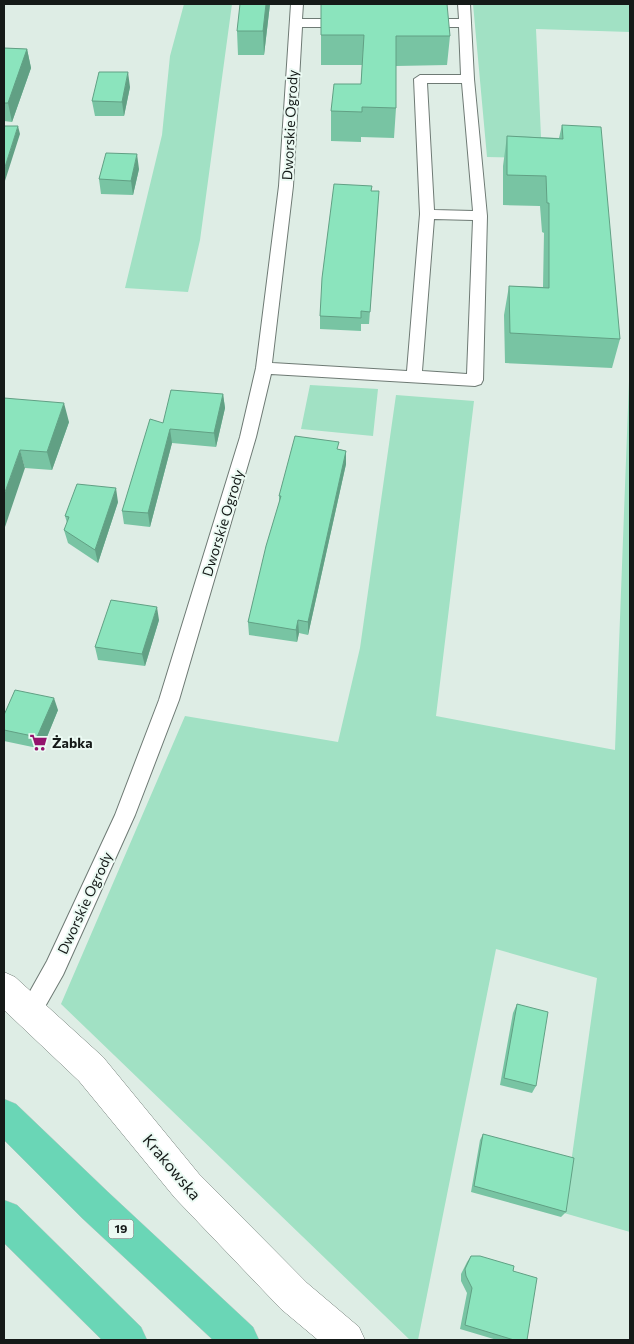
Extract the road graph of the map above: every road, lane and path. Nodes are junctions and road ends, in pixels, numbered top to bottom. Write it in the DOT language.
graph roads {
  1 [pos="297,4"];
  2 [pos="464,4"];
  3 [pos="295,23"];
  4 [pos="356,23"];
  5 [pos="413,23"];
  6 [pos="465,23"];
  7 [pos="468,79"];
  8 [pos="427,214"];
  9 [pos="480,216"];
  10 [pos="264,368"];
  11 [pos="414,377"];
  12 [pos="4,988"];
  13 [pos="30,1011"];
  14 [pos="4,1116"];
  15 [pos="4,1218"];
  16 [pos="128,1340"];
  17 [pos="240,1340"];
  18 [pos="346,1340"];
  1 -- 3 [label="lane, Dworskie Ogrody"];
  2 -- 6 [label="lane"];
  3 -- 4 [label="lane"];
  3 -- 10 [label="lane, Dworskie Ogrody"];
  5 -- 6 [label="lane"];
  6 -- 7 [label="lane"];
  7 -- 8 [label="lane"];
  7 -- 9 [label="lane"];
  8 -- 9 [label="lane"];
  8 -- 11 [label="lane"];
  9 -- 11 [label="lane"];
  10 -- 11 [label="lane"];
  10 -- 13 [label="lane, Dworskie Ogrody"];
  12 -- 13 [label="street, Krakowska"];
  13 -- 18 [label="street, Krakowska"];
  14 -- 17 [label="main road, 19"];
  15 -- 16 [label="main road"];
}
